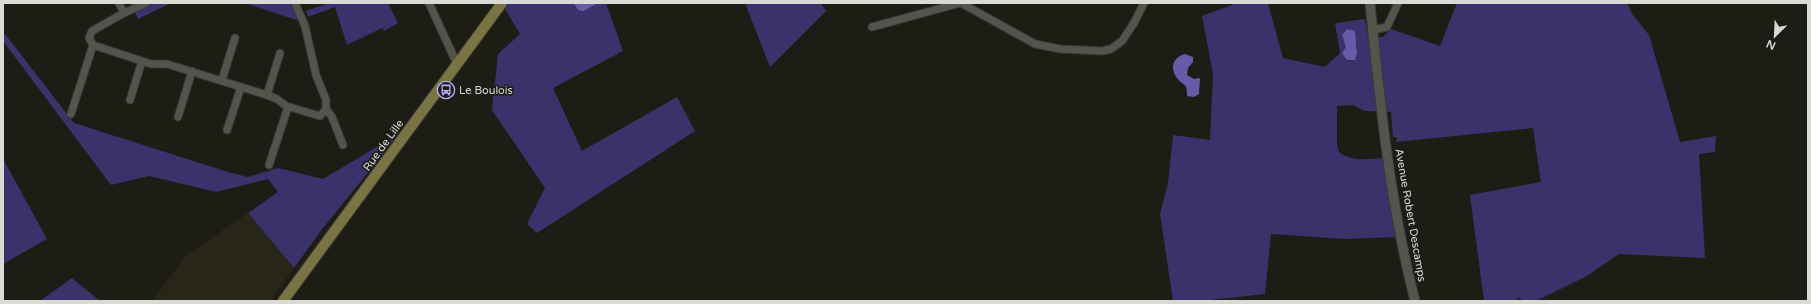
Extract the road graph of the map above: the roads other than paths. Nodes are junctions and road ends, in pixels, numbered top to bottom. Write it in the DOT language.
graph roads {
  1 [pos="119,3"];
  2 [pos="146,3"];
  3 [pos="295,3"];
  4 [pos="429,3"];
  5 [pos="502,3"];
  6 [pos="960,3"];
  7 [pos="1144,3"];
  8 [pos="1370,3"];
  9 [pos="1375,3"];
  10 [pos="1398,3"];
  11 [pos="124,13"];
  12 [pos="872,27"];
  13 [pos="1375,30"];
  14 [pos="235,38"];
  15 [pos="93,45"];
  16 [pos="280,54"];
  17 [pos="142,61"];
  18 [pos="457,64"];
  19 [pos="192,71"];
  20 [pos="222,80"];
  21 [pos="241,87"];
  22 [pos="267,95"];
  23 [pos="130,100"];
  24 [pos="288,107"];
  25 [pos="326,109"];
  26 [pos="71,114"];
  27 [pos="178,117"];
  28 [pos="227,130"];
  29 [pos="343,145"];
  30 [pos="269,165"];
  31 [pos="283,301"];
  32 [pos="1416,301"];
  1 -- 11 [label="street"];
  2 -- 11 [label="street"];
  3 -- 25 [label="street"];
  4 -- 18 [label="street"];
  5 -- 18 [label="main road, Rue de Lille"];
  6 -- 7 [label="street"];
  6 -- 12 [label="street"];
  8 -- 13 [label="main road, Avenue Robert Descamps"];
  9 -- 13 [label="main road, Avenue Robert Descamps"];
  10 -- 13 [label="street"];
  11 -- 15 [label="street"];
  13 -- 32 [label="main road, Avenue Robert Descamps"];
  14 -- 20 [label="street"];
  15 -- 17 [label="street"];
  15 -- 26 [label="street"];
  16 -- 22 [label="street"];
  17 -- 19 [label="street"];
  17 -- 23 [label="street"];
  18 -- 31 [label="main road, Rue de Lille"];
  19 -- 20 [label="street"];
  19 -- 27 [label="street"];
  20 -- 21 [label="street"];
  21 -- 22 [label="street"];
  21 -- 28 [label="street"];
  22 -- 24 [label="street"];
  24 -- 25 [label="street"];
  24 -- 30 [label="street"];
  25 -- 29 [label="street"];
}
